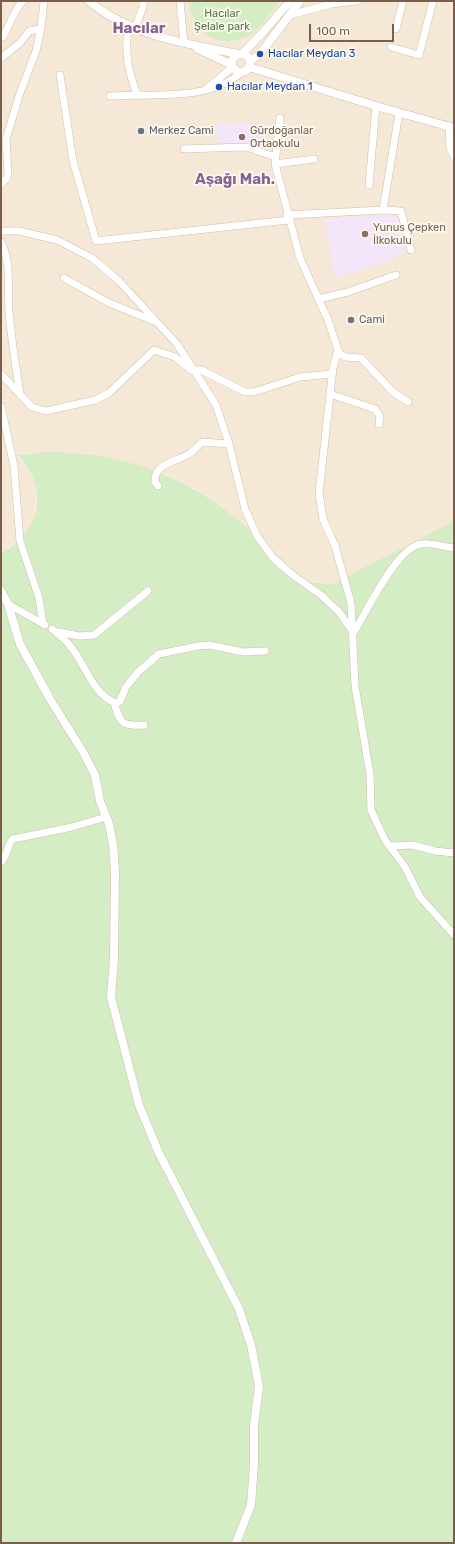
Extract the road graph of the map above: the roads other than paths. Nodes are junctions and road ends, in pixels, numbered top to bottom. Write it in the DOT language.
graph roads {
  1 [pos="23,1"];
  2 [pos="44,1"];
  3 [pos="88,1"];
  4 [pos="143,1"];
  5 [pos="180,1"];
  6 [pos="290,1"];
  7 [pos="300,1"];
  8 [pos="357,1"];
  9 [pos="403,1"];
  10 [pos="433,1"];
  11 [pos="290,15"];
  12 [pos="132,27"];
  13 [pos="41,29"];
  14 [pos="396,29"];
  15 [pos="2,36"];
  16 [pos="184,43"];
  17 [pos="391,47"];
  18 [pos="240,54"];
  19 [pos="1,58"];
  20 [pos="232,66"];
  21 [pos="247,67"];
  22 [pos="60,75"];
  23 [pos="205,90"];
  24 [pos="137,94"];
  25 [pos="110,96"];
  26 [pos="376,106"];
  27 [pos="400,113"];
  28 [pos="280,118"];
  29 [pos="451,127"];
  30 [pos="184,149"];
  31 [pos="454,158"];
  32 [pos="314,159"];
  33 [pos="276,161"];
  34 [pos="1,184"];
  35 [pos="369,185"];
  36 [pos="383,210"];
  37 [pos="288,218"];
  38 [pos="1,231"];
  39 [pos="1,242"];
  40 [pos="4,250"];
  41 [pos="411,250"];
  42 [pos="396,275"];
  43 [pos="64,278"];
  44 [pos="318,299"];
  45 [pos="156,322"];
  46 [pos="338,350"];
  47 [pos="194,371"];
  48 [pos="1,374"];
  49 [pos="332,374"];
  50 [pos="20,394"];
  51 [pos="330,394"];
  52 [pos="408,402"];
  53 [pos="1,406"];
  54 [pos="379,424"];
  55 [pos="229,444"];
  56 [pos="158,486"];
  57 [pos="454,548"];
  58 [pos="1,591"];
  59 [pos="148,591"];
  60 [pos="8,604"];
  61 [pos="43,624"];
  62 [pos="52,629"];
  63 [pos="354,632"];
  64 [pos="266,651"];
  65 [pos="114,702"];
  66 [pos="144,725"];
  67 [pos="106,817"];
  68 [pos="390,846"];
  69 [pos="454,853"];
  70 [pos="1,862"];
  71 [pos="454,935"];
  72 [pos="236,1543"];
  1 -- 15 [label="street"];
  2 -- 13 [label="street"];
  3 -- 12 [label="street"];
  4 -- 12 [label="street"];
  5 -- 16 [label="street"];
  6 -- 18 [label="street"];
  7 -- 11 [label="street"];
  8 -- 11 [label="street"];
  9 -- 14 [label="street"];
  10 -- 17 [label="street"];
  11 -- 21 [label="street"];
  12 -- 16 [label="street"];
  12 -- 24 [label="street"];
  13 -- 19 [label="street"];
  13 -- 34 [label="street"];
  16 -- 18 [label="street"];
  16 -- 20 [label="street"];
  18 -- 20 [label="street"];
  18 -- 21 [label="street"];
  20 -- 21 [label="street"];
  20 -- 23 [label="street"];
  21 -- 23 [label="street"];
  21 -- 26 [label="street"];
  22 -- 37 [label="street"];
  23 -- 24 [label="street"];
  24 -- 25 [label="street"];
  26 -- 27 [label="street"];
  26 -- 35 [label="street"];
  27 -- 29 [label="street"];
  27 -- 36 [label="street"];
  28 -- 33 [label="street"];
  29 -- 31 [label="street"];
  30 -- 33 [label="street"];
  32 -- 33 [label="street"];
  33 -- 37 [label="street"];
  36 -- 37 [label="street"];
  36 -- 41 [label="street"];
  37 -- 44 [label="street"];
  38 -- 45 [label="street"];
  39 -- 40 [label="street"];
  40 -- 50 [label="street"];
  42 -- 44 [label="street"];
  43 -- 45 [label="street"];
  44 -- 46 [label="street"];
  45 -- 47 [label="street"];
  46 -- 49 [label="street"];
  46 -- 52 [label="street"];
  47 -- 49 [label="street"];
  47 -- 50 [label="street"];
  47 -- 55 [label="street"];
  48 -- 50 [label="street"];
  49 -- 51 [label="street"];
  51 -- 54 [label="street"];
  51 -- 63 [label="street"];
  53 -- 61 [label="street"];
  55 -- 56 [label="street"];
  55 -- 63 [label="street"];
  57 -- 63 [label="street"];
  58 -- 60 [label="street"];
  59 -- 62 [label="street"];
  60 -- 61 [label="street"];
  60 -- 67 [label="street"];
  61 -- 62 [label="street"];
  62 -- 65 [label="street"];
  63 -- 68 [label="street"];
  64 -- 65 [label="street"];
  65 -- 66 [label="street"];
  67 -- 70 [label="street"];
  67 -- 72 [label="street"];
  68 -- 69 [label="street"];
  68 -- 71 [label="street"];
}
